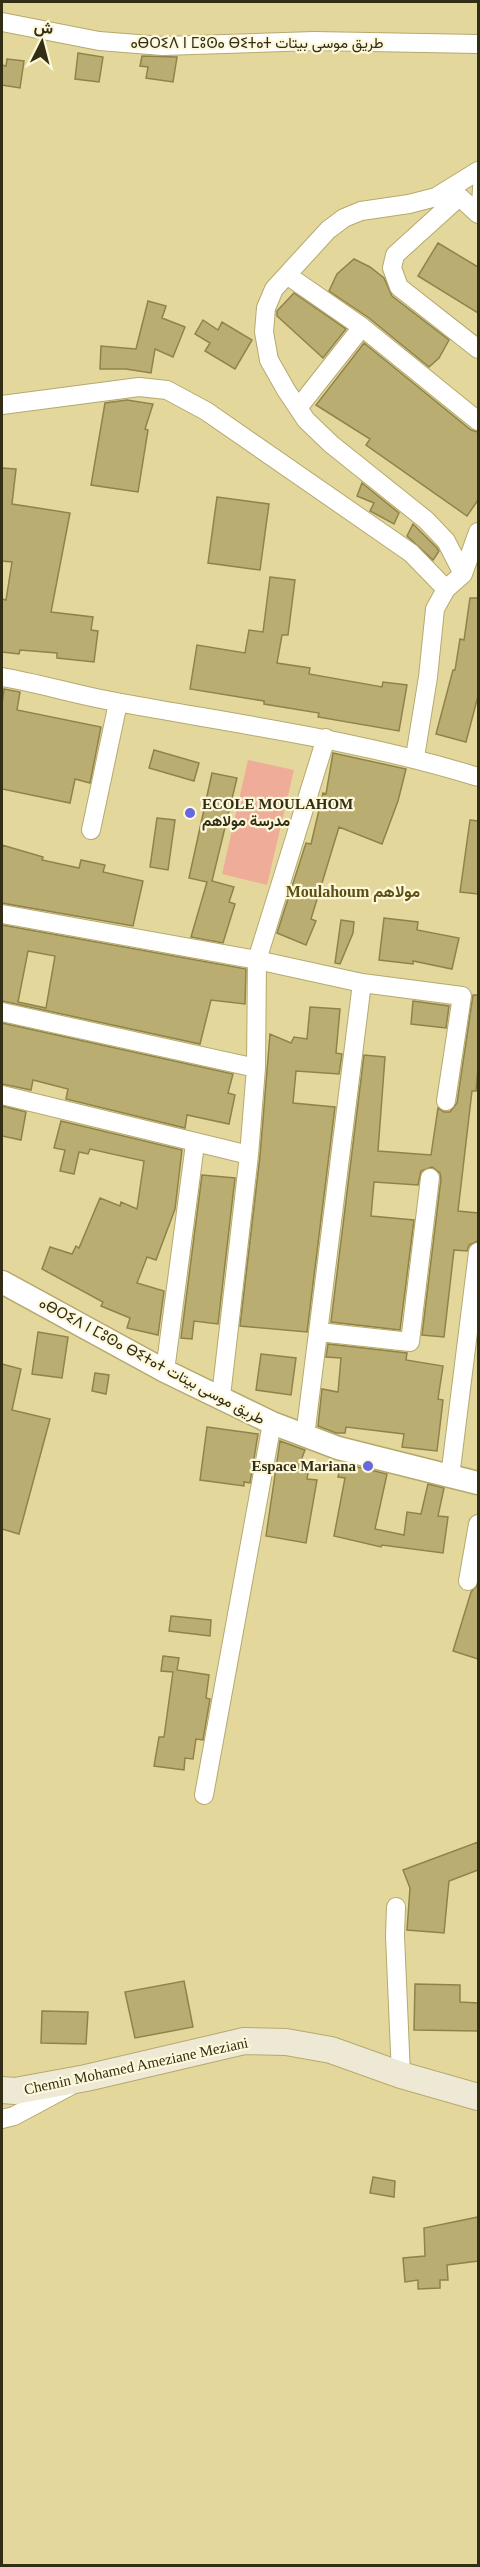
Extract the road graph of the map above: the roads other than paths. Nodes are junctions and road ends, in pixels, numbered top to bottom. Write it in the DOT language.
graph roads {
  1 [pos="2,22"];
  2 [pos="478,44"];
  3 [pos="478,171"];
  4 [pos="478,181"];
  5 [pos="455,193"];
  6 [pos="477,213"];
  7 [pos="287,275"];
  8 [pos="362,327"];
  9 [pos="478,349"];
  10 [pos="2,405"];
  11 [pos="298,408"];
  12 [pos="478,421"];
  13 [pos="478,532"];
  14 [pos="463,574"];
  15 [pos="446,589"];
  16 [pos="2,682"];
  17 [pos="118,703"];
  18 [pos="326,738"];
  19 [pos="415,758"];
  20 [pos="478,777"];
  21 [pos="91,830"];
  22 [pos="2,914"];
  23 [pos="257,960"];
  24 [pos="362,983"];
  25 [pos="2,1012"];
  26 [pos="256,1068"];
  27 [pos="2,1095"];
  28 [pos="445,1107"];
  29 [pos="195,1144"];
  30 [pos="249,1155"];
  31 [pos="430,1178"];
  32 [pos="478,1252"];
  33 [pos="2,1281"];
  34 [pos="319,1332"];
  35 [pos="165,1371"];
  36 [pos="221,1396"];
  37 [pos="272,1423"];
  38 [pos="305,1436"];
  39 [pos="450,1477"];
  40 [pos="478,1483"];
  41 [pos="478,1524"];
  42 [pos="468,1581"];
  43 [pos="204,1795"];
  44 [pos="396,1907"];
  45 [pos="401,2075"];
  46 [pos="86,2078"];
  47 [pos="2,2090"];
  48 [pos="478,2097"];
  49 [pos="2,2120"];
  1 -- 2 [label="street, ⴰⴱⵔⵉⴷ ⵏ ⵎⵓⵙⴰ ⴱⵉⵜⴰⵜ طريق موسى بيتات"];
  3 -- 5 [label="street"];
  4 -- 6 [label="lane"];
  5 -- 6 [label="street"];
  5 -- 7 [label="street"];
  5 -- 9 [label="street"];
  7 -- 8 [label="street"];
  7 -- 11 [label="street"];
  8 -- 11 [label="street"];
  8 -- 12 [label="street"];
  10 -- 15 [label="street"];
  11 -- 14 [label="street"];
  13 -- 14 [label="street"];
  14 -- 15 [label="street"];
  15 -- 19 [label="street"];
  16 -- 17 [label="street"];
  17 -- 18 [label="street"];
  17 -- 21 [label="street"];
  18 -- 19 [label="street"];
  18 -- 23 [label="street"];
  19 -- 20 [label="street"];
  22 -- 23 [label="street"];
  23 -- 24 [label="street"];
  23 -- 26 [label="street"];
  24 -- 28 [label="street"];
  24 -- 34 [label="street"];
  25 -- 26 [label="street"];
  26 -- 30 [label="street"];
  27 -- 29 [label="street"];
  29 -- 30 [label="street"];
  29 -- 35 [label="street"];
  30 -- 36 [label="street"];
  31 -- 34 [label="street"];
  32 -- 39 [label="street"];
  33 -- 35 [label="street, ⴰⴱⵔⵉⴷ ⵏ ⵎⵓⵙⴰ ⴱⵉⵜⴰⵜ طريق موسى بيتات"];
  34 -- 38 [label="street"];
  35 -- 36 [label="street, ⴰⴱⵔⵉⴷ ⵏ ⵎⵓⵙⴰ ⴱⵉⵜⴰⵜ طريق موسى بيتات"];
  36 -- 37 [label="street, ⴰⴱⵔⵉⴷ ⵏ ⵎⵓⵙⴰ ⴱⵉⵜⴰⵜ طريق موسى بيتات"];
  37 -- 38 [label="street, ⴰⴱⵔⵉⴷ ⵏ ⵎⵓⵙⴰ ⴱⵉⵜⴰⵜ طريق موسى بيتات"];
  37 -- 43 [label="street"];
  38 -- 39 [label="street, ⴰⴱⵔⵉⴷ ⵏ ⵎⵓⵙⴰ ⴱⵉⵜⴰⵜ طريق موسى بيتات"];
  39 -- 40 [label="street, ⴰⴱⵔⵉⴷ ⵏ ⵎⵓⵙⴰ ⴱⵉⵜⴰⵜ طريق موسى بيتات"];
  41 -- 42 [label="street"];
  44 -- 45 [label="street"];
  45 -- 46 [label="main road, Chemin Mohamed Ameziane Meziani"];
  45 -- 48 [label="main road, Chemin Mohamed Ameziane Meziani"];
  46 -- 47 [label="main road, Chemin Mohamed Ameziane Meziani"];
  46 -- 49 [label="street"];
}
